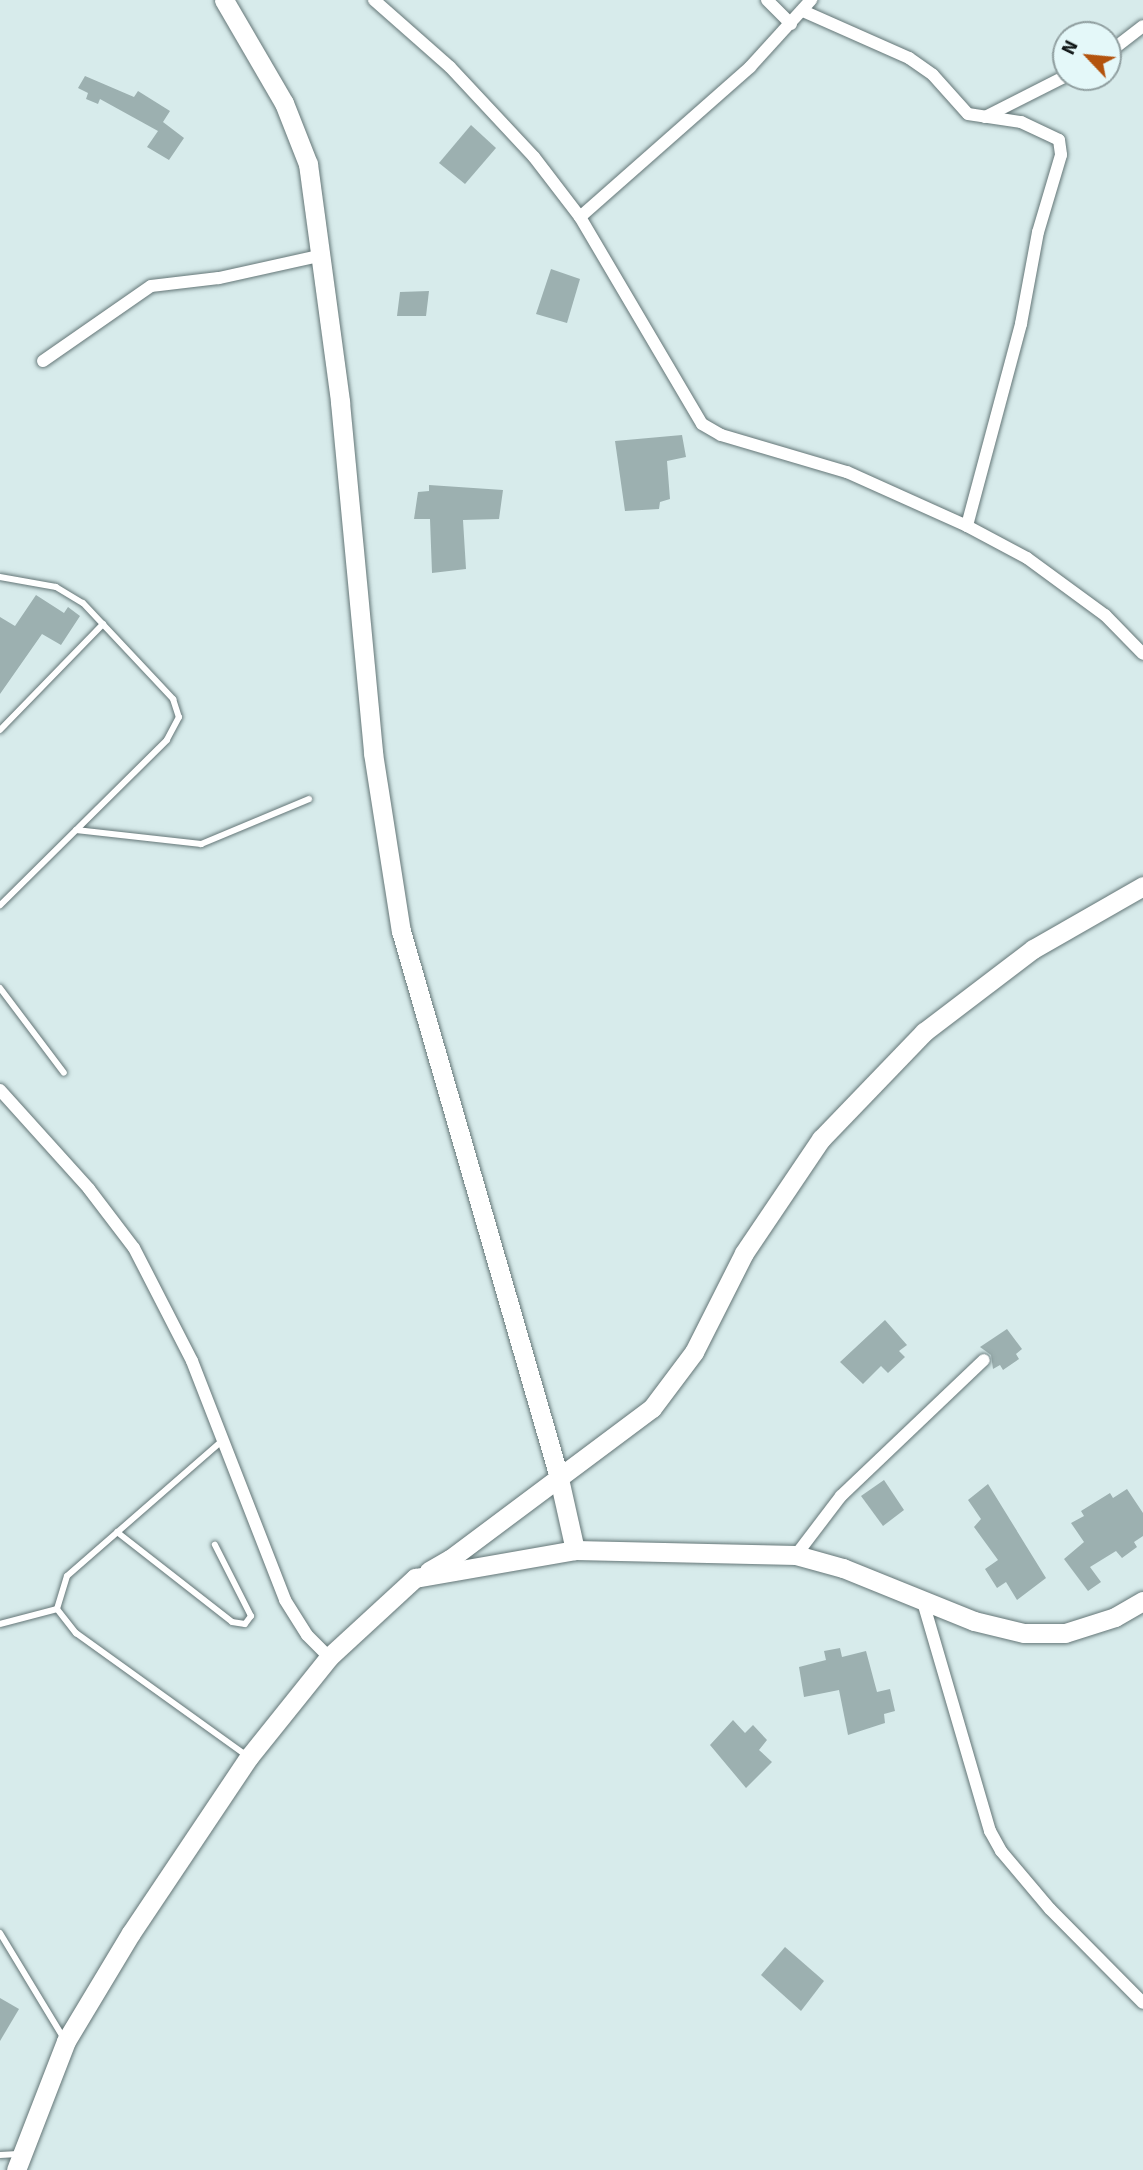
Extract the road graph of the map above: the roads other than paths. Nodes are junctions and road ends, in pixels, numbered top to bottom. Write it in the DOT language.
graph roads {
  1 [pos="224,0"];
  2 [pos="374,0"];
  3 [pos="767,0"];
  4 [pos="807,5"];
  5 [pos="791,24"];
  6 [pos="1143,26"];
  7 [pos="1122,42"];
  8 [pos="1052,83"];
  9 [pos="984,117"];
  10 [pos="580,217"];
  11 [pos="323,255"];
  12 [pos="43,361"];
  13 [pos="967,526"];
  14 [pos="0,577"];
  15 [pos="103,624"];
  16 [pos="1143,654"];
  17 [pos="0,730"];
  18 [pos="309,799"];
  19 [pos="76,830"];
  20 [pos="1143,886"];
  21 [pos="0,905"];
  22 [pos="0,988"];
  23 [pos="64,1073"];
  24 [pos="0,1090"];
  25 [pos="984,1360"];
  26 [pos="224,1438"];
  27 [pos="558,1474"];
  28 [pos="117,1532"];
  29 [pos="215,1545"];
  30 [pos="575,1550"];
  31 [pos="796,1555"];
  32 [pos="415,1578"];
  33 [pos="1143,1601"];
  34 [pos="923,1602"];
  35 [pos="57,1609"];
  36 [pos="0,1624"];
  37 [pos="329,1657"];
  38 [pos="249,1757"];
  39 [pos="0,1933"];
  40 [pos="1143,2003"];
  41 [pos="66,2041"];
  42 [pos="12,2160"];
  1 -- 11 [label="street"];
  2 -- 10 [label="street"];
  3 -- 5 [label="street"];
  4 -- 5 [label="street"];
  4 -- 9 [label="street"];
  5 -- 10 [label="street"];
  6 -- 7 [label="street"];
  8 -- 9 [label="street"];
  9 -- 13 [label="street"];
  10 -- 13 [label="street"];
  11 -- 12 [label="street"];
  11 -- 27 [label="street"];
  13 -- 16 [label="street"];
  14 -- 15 [label="lane"];
  15 -- 17 [label="lane"];
  15 -- 19 [label="lane"];
  18 -- 19 [label="lane"];
  19 -- 21 [label="lane"];
  20 -- 27 [label="street"];
  22 -- 23 [label="lane"];
  24 -- 26 [label="street"];
  25 -- 31 [label="street"];
  26 -- 28 [label="lane"];
  26 -- 37 [label="street"];
  27 -- 30 [label="street"];
  27 -- 32 [label="street"];
  28 -- 29 [label="lane"];
  28 -- 35 [label="lane"];
  30 -- 31 [label="street"];
  30 -- 32 [label="street"];
  31 -- 34 [label="street"];
  32 -- 37 [label="street"];
  33 -- 34 [label="street"];
  34 -- 40 [label="street"];
  35 -- 36 [label="lane"];
  35 -- 38 [label="lane"];
  37 -- 38 [label="street"];
  38 -- 41 [label="street"];
  39 -- 41 [label="lane"];
  41 -- 42 [label="street"];
}
